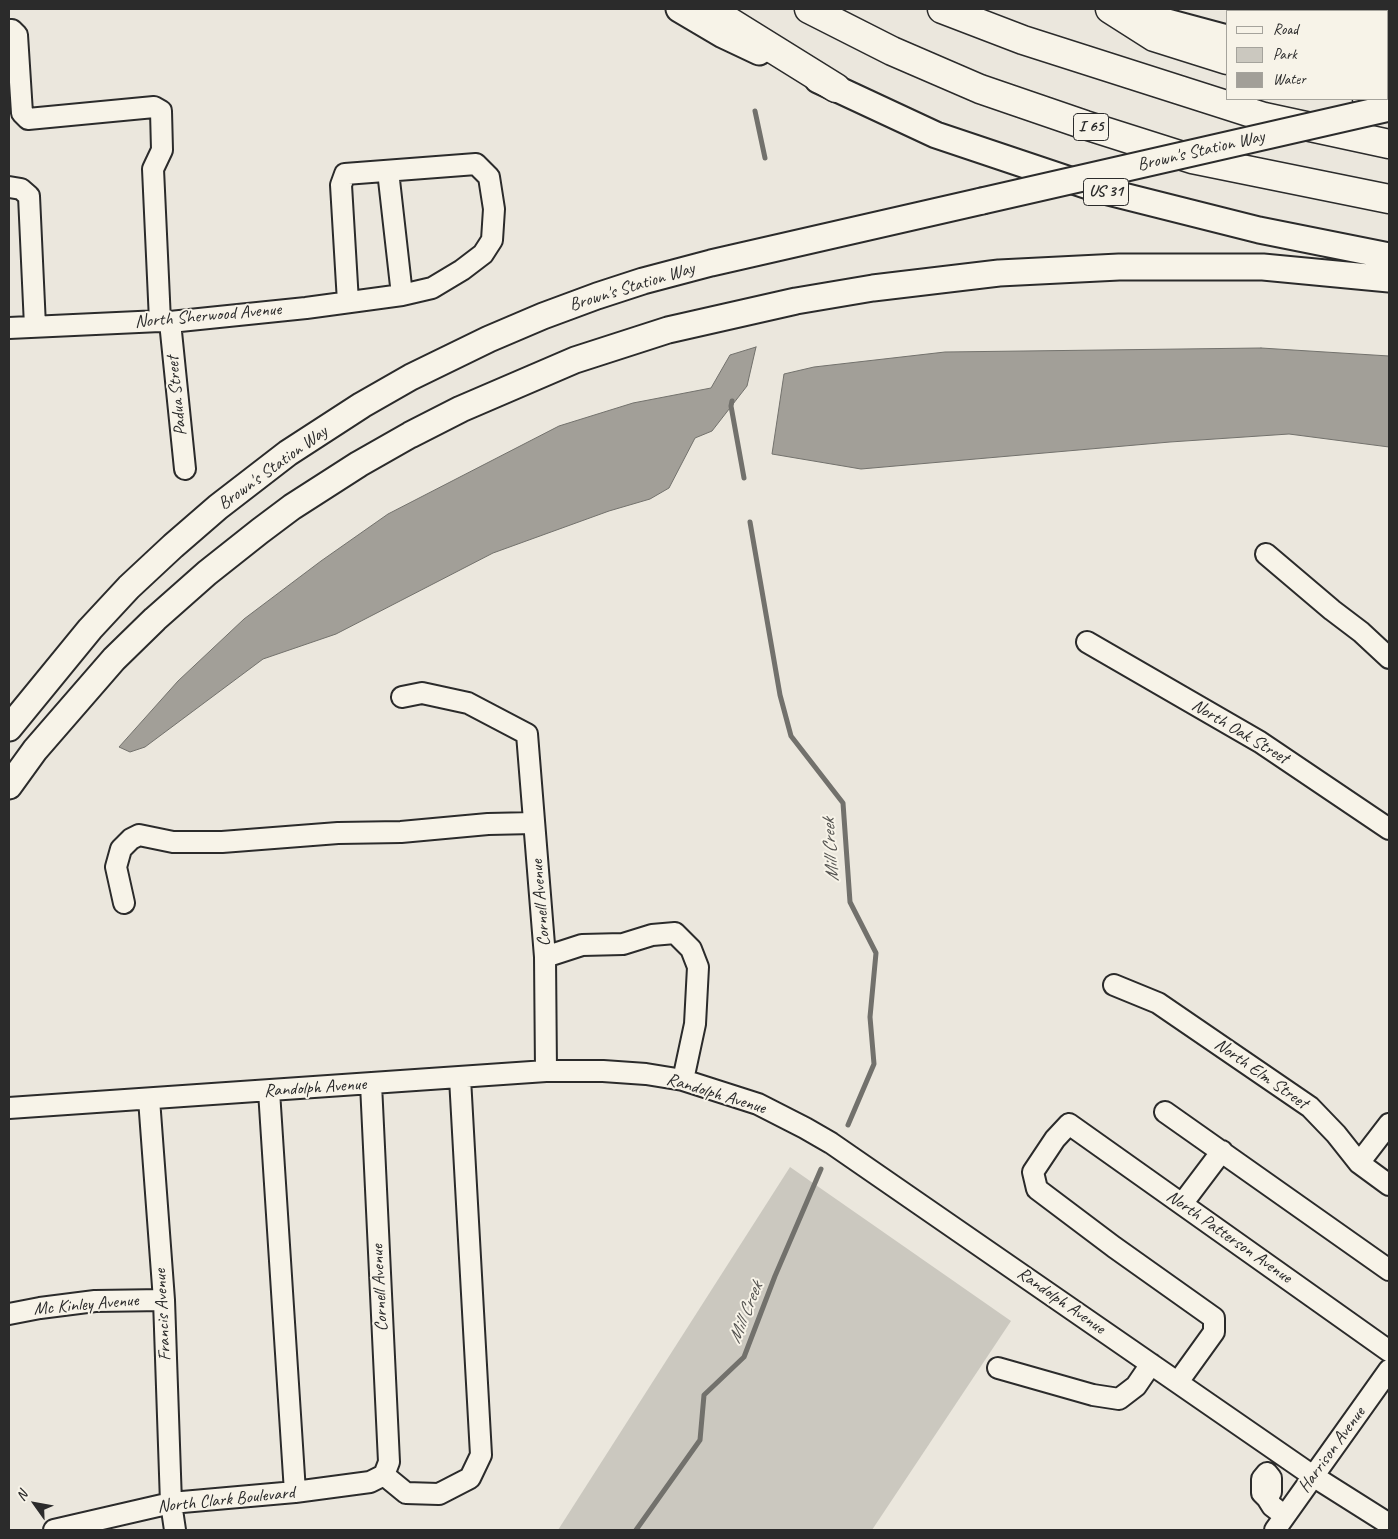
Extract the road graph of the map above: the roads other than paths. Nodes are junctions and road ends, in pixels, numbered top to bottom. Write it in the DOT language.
graph roads {
  1 [pos="679,9"];
  2 [pos="709,9"];
  3 [pos="809,9"];
  4 [pos="942,9"];
  5 [pos="1110,9"];
  6 [pos="1125,9"];
  7 [pos="9,30"];
  8 [pos="1226,38"];
  9 [pos="1226,60"];
  10 [pos="836,88"];
  11 [pos="1372,100"];
  12 [pos="1389,103"];
  13 [pos="1389,108"];
  14 [pos="1389,144"];
  15 [pos="388,171"];
  16 [pos="9,187"];
  17 [pos="1389,198"];
  18 [pos="1389,256"];
  19 [pos="1389,279"];
  20 [pos="404,295"];
  21 [pos="348,302"];
  22 [pos="165,322"];
  23 [pos="35,326"];
  24 [pos="9,328"];
  25 [pos="185,469"];
  26 [pos="1266,554"];
  27 [pos="1087,642"];
  28 [pos="1389,658"];
  29 [pos="402,697"];
  30 [pos="9,728"];
  31 [pos="9,786"];
  32 [pos="534,823"];
  33 [pos="1389,829"];
  34 [pos="124,903"];
  35 [pos="545,957"];
  36 [pos="1114,986"];
  37 [pos="546,1071"];
  38 [pos="460,1078"];
  39 [pos="684,1080"];
  40 [pos="370,1084"];
  41 [pos="269,1091"];
  42 [pos="149,1099"];
  43 [pos="9,1108"];
  44 [pos="1165,1112"];
  45 [pos="1389,1124"];
  46 [pos="1222,1151"];
  47 [pos="1359,1163"];
  48 [pos="1389,1185"];
  49 [pos="1182,1204"];
  50 [pos="1389,1270"];
  51 [pos="164,1300"];
  52 [pos="9,1314"];
  53 [pos="1389,1351"];
  54 [pos="1151,1364"];
  55 [pos="998,1368"];
  56 [pos="1389,1370"];
  57 [pos="1178,1382"];
  58 [pos="1276,1450"];
  59 [pos="1313,1476"];
  60 [pos="377,1479"];
  61 [pos="294,1492"];
  62 [pos="171,1503"];
  63 [pos="1280,1523"];
  64 [pos="1389,1524"];
  65 [pos="54,1530"];
  66 [pos="175,1530"];
  1 -- 10 [label="main road, US 31"];
  2 -- 10 [label="highway"];
  3 -- 17 [label="highway, I 65"];
  4 -- 14 [label="highway"];
  5 -- 9 [label="highway"];
  6 -- 8 [label="main road"];
  7 -- 22 [label="street, Padua Street"];
  10 -- 18 [label="main road, US 31"];
  11 -- 12 [label="highway"];
  13 -- 30 [label="main road, Brown's Station Way, bridge"];
  15 -- 20 [label="street"];
  15 -- 20 [label="street, North Sherwood Avenue"];
  15 -- 21 [label="street, North Sherwood Avenue"];
  16 -- 23 [label="street"];
  19 -- 31 [label="main road"];
  20 -- 21 [label="street, North Sherwood Avenue"];
  21 -- 22 [label="street, North Sherwood Avenue"];
  22 -- 23 [label="street, North Sherwood Avenue"];
  22 -- 25 [label="street, Padua Street"];
  23 -- 24 [label="street, North Sherwood Avenue"];
  26 -- 28 [label="street"];
  27 -- 33 [label="street, North Oak Street"];
  29 -- 32 [label="street, Cornell Avenue"];
  32 -- 34 [label="street"];
  32 -- 35 [label="street, Cornell Avenue"];
  35 -- 37 [label="street, Cornell Avenue"];
  35 -- 39 [label="street"];
  36 -- 47 [label="street, North Elm Street"];
  37 -- 38 [label="street, Randolph Avenue"];
  37 -- 39 [label="street, Randolph Avenue"];
  38 -- 40 [label="street, Randolph Avenue"];
  38 -- 60 [label="street"];
  39 -- 54 [label="street, Randolph Avenue"];
  40 -- 41 [label="street, Randolph Avenue"];
  40 -- 60 [label="street, Cornell Avenue"];
  41 -- 42 [label="street, Randolph Avenue"];
  41 -- 61 [label="street"];
  42 -- 43 [label="street, Randolph Avenue"];
  42 -- 51 [label="street, Francis Avenue"];
  44 -- 46 [label="street"];
  45 -- 47 [label="street"];
  46 -- 49 [label="street"];
  46 -- 50 [label="street"];
  47 -- 48 [label="street, North Elm Street"];
  49 -- 53 [label="street, North Patterson Avenue"];
  49 -- 57 [label="street, North Patterson Avenue"];
  51 -- 52 [label="street, Mc Kinley Avenue"];
  51 -- 62 [label="street, Francis Avenue"];
  54 -- 55 [label="street"];
  54 -- 57 [label="street, Randolph Avenue"];
  56 -- 59 [label="street, Harrison Avenue"];
  57 -- 58 [label="street, Randolph Avenue"];
  58 -- 59 [label="street, Randolph Avenue"];
  58 -- 63 [label="street"];
  59 -- 63 [label="street, Harrison Avenue"];
  59 -- 64 [label="street, Randolph Avenue"];
  60 -- 61 [label="street, North Clark Boulevard"];
  61 -- 62 [label="street, North Clark Boulevard"];
  62 -- 65 [label="street, North Clark Boulevard"];
  62 -- 66 [label="street, Francis Avenue"];
}
